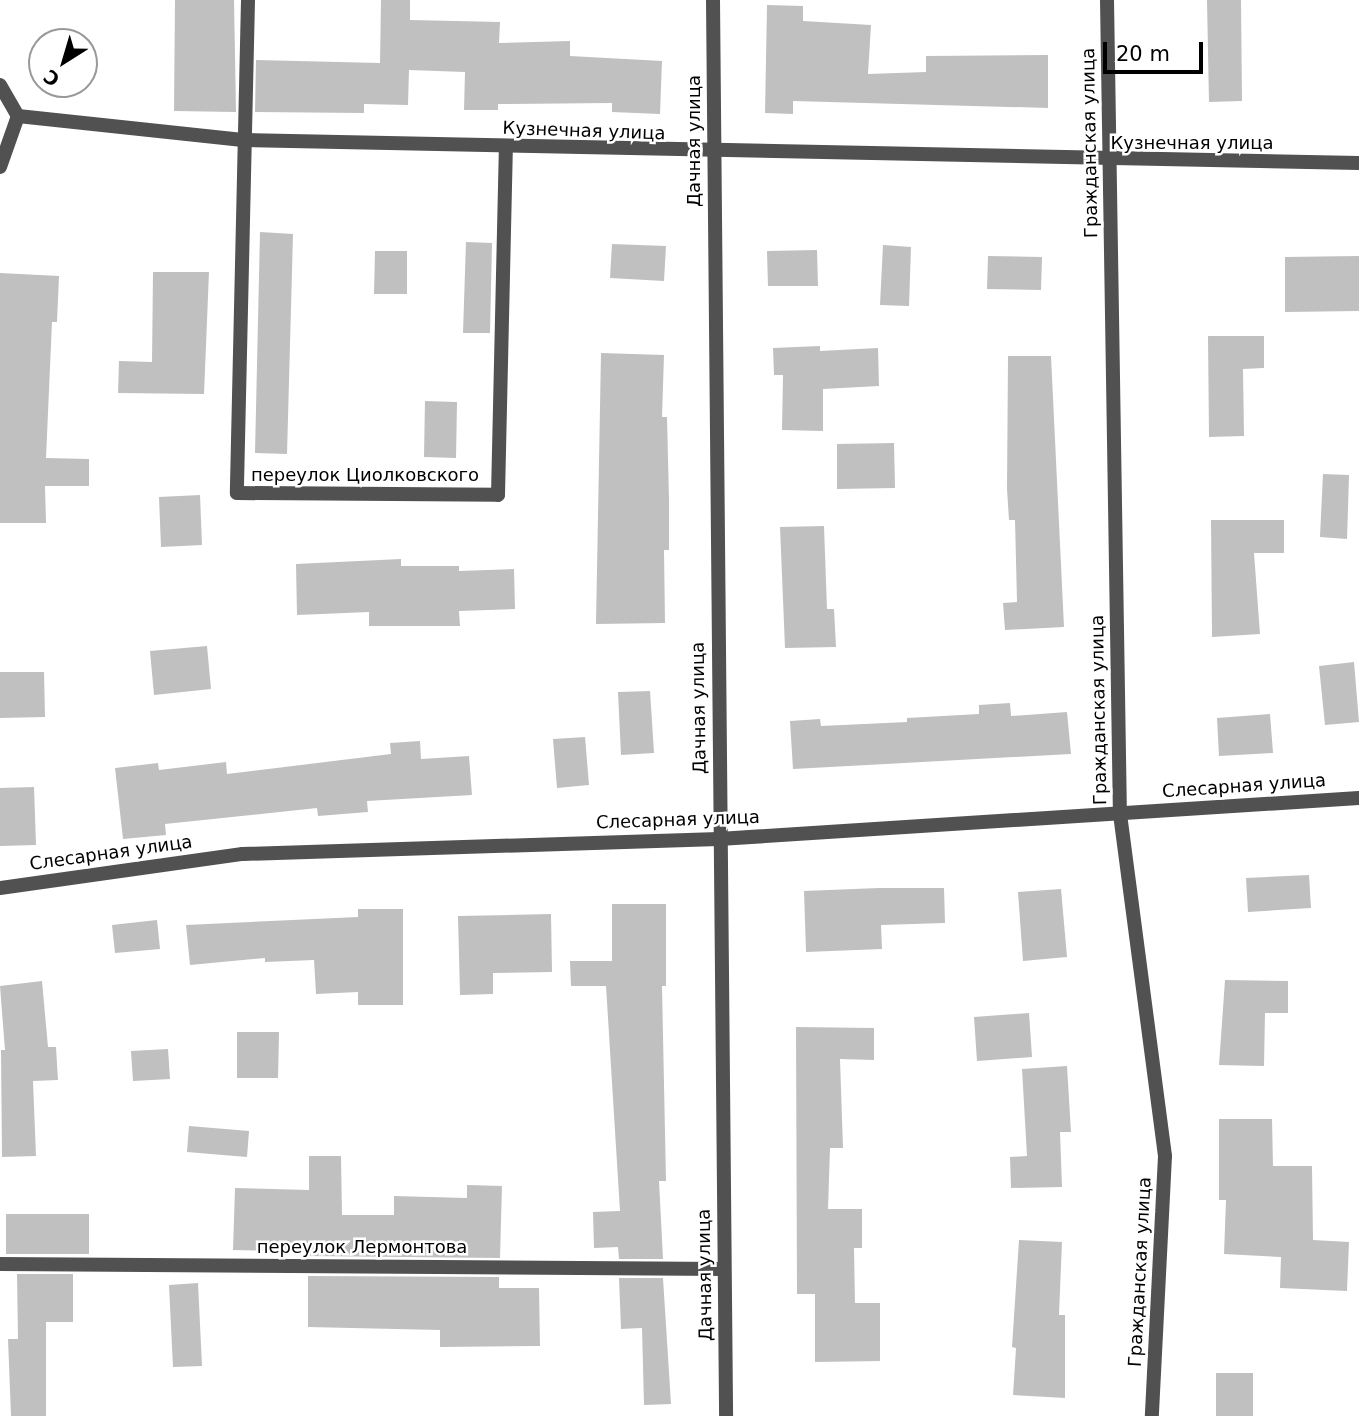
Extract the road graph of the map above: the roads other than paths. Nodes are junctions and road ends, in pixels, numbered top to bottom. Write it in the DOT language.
graph roads {
  1 [pos="248,0"];
  2 [pos="713,0"];
  3 [pos="1107,0"];
  4 [pos="0,86"];
  5 [pos="18,116"];
  6 [pos="243,140"];
  7 [pos="506,148"];
  8 [pos="712,153"];
  9 [pos="1109,161"];
  10 [pos="1359,163"];
  11 [pos="0,167"];
  12 [pos="1359,798"];
  13 [pos="1120,814"];
  14 [pos="719,839"];
  15 [pos="0,888"];
  16 [pos="0,1264"];
  17 [pos="724,1269"];
  18 [pos="726,1416"];
  19 [pos="1152,1416"];
  1 -- 6 [label="street"];
  2 -- 8 [label="street, Дачная улица"];
  3 -- 9 [label="street, Гражданская улица"];
  4 -- 5 [label="street"];
  5 -- 6 [label="street, Кузнечная улица"];
  5 -- 11 [label="street"];
  6 -- 7 [label="street, Кузнечная улица"];
  6 -- 7 [label="street, переулок Циолковского"];
  7 -- 8 [label="street, Кузнечная улица"];
  8 -- 9 [label="street, Кузнечная улица"];
  8 -- 14 [label="street, Дачная улица"];
  9 -- 10 [label="street, Кузнечная улица"];
  9 -- 13 [label="street, Гражданская улица"];
  12 -- 13 [label="street, Слесарная улица"];
  13 -- 14 [label="street, Слесарная улица"];
  13 -- 19 [label="street, Гражданская улица"];
  14 -- 15 [label="street, Слесарная улица"];
  14 -- 17 [label="street, Дачная улица"];
  16 -- 17 [label="street, переулок Лермонтова"];
  17 -- 18 [label="street, Дачная улица"];
}
